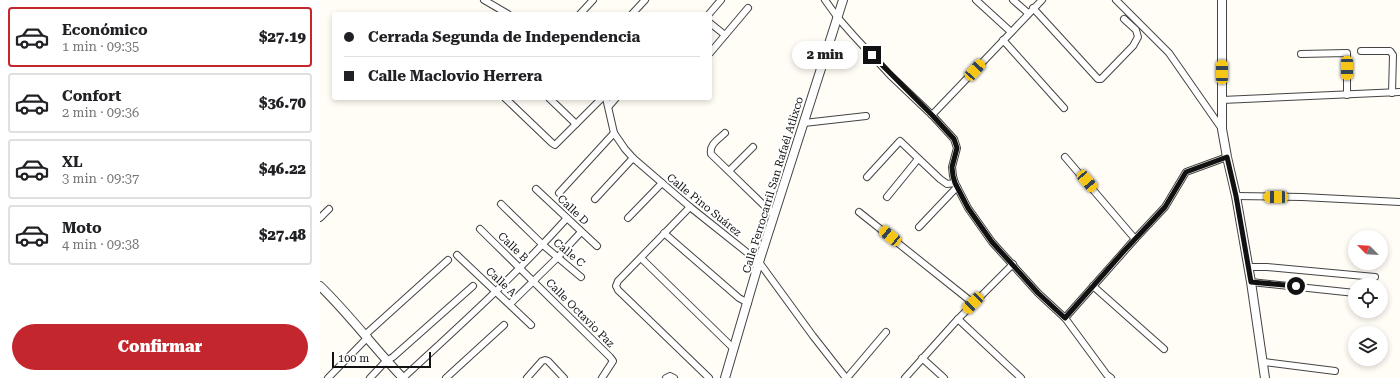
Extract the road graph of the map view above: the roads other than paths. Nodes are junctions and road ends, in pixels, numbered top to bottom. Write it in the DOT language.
graph roads {
  1 [pos="484,0"];
  2 [pos="593,0"];
  3 [pos="645,0"];
  4 [pos="721,0"];
  5 [pos="825,0"];
  6 [pos="843,0"];
  7 [pos="976,0"];
  8 [pos="1013,0"];
  9 [pos="1042,0"];
  10 [pos="1116,0"];
  11 [pos="1222,0"];
  12 [pos="748,8"];
  13 [pos="1031,11"];
  14 [pos="505,12"];
  15 [pos="582,12"];
  16 [pos="634,12"];
  17 [pos="711,12"];
  18 [pos="838,18"];
  19 [pos="1124,19"];
  20 [pos="712,25"];
  21 [pos="1011,32"];
  22 [pos="725,35"];
  23 [pos="1003,40"];
  24 [pos="712,51"];
  25 [pos="1361,51"];
  26 [pos="1302,54"];
  27 [pos="1400,92"];
  28 [pos="1392,93"];
  29 [pos="1347,95"];
  30 [pos="507,100"];
  31 [pos="551,100"];
  32 [pos="600,100"];
  33 [pos="607,100"];
  34 [pos="614,100"];
  35 [pos="1222,100"];
  36 [pos="609,106"];
  37 [pos="1064,108"];
  38 [pos="932,115"];
  39 [pos="866,116"];
  40 [pos="804,123"];
  41 [pos="576,124"];
  42 [pos="1222,129"];
  43 [pos="614,133"];
  44 [pos="725,133"];
  45 [pos="753,147"];
  46 [pos="1065,157"];
  47 [pos="1227,157"];
  48 [pos="633,158"];
  49 [pos="918,159"];
  50 [pos="729,171"];
  51 [pos="867,177"];
  52 [pos="662,183"];
  53 [pos="956,185"];
  54 [pos="536,189"];
  55 [pos="559,193"];
  56 [pos="1236,196"];
  57 [pos="887,197"];
  58 [pos="595,199"];
  59 [pos="1400,202"];
  60 [pos="501,204"];
  61 [pos="690,207"];
  62 [pos="329,209"];
  63 [pos="859,212"];
  64 [pos="774,215"];
  65 [pos="320,218"];
  66 [pos="567,218"];
  67 [pos="628,218"];
  68 [pos="920,227"];
  69 [pos="480,229"];
  70 [pos="581,232"];
  71 [pos="664,233"];
  72 [pos="1135,239"];
  73 [pos="543,245"];
  74 [pos="597,246"];
  75 [pos="457,255"];
  76 [pos="558,257"];
  77 [pos="641,258"];
  78 [pos="448,260"];
  79 [pos="759,262"];
  80 [pos="1013,264"];
  81 [pos="520,267"];
  82 [pos="1249,267"];
  83 [pos="581,277"];
  84 [pos="1375,277"];
  85 [pos="533,280"];
  86 [pos="1251,282"];
  87 [pos="320,286"];
  88 [pos="473,286"];
  89 [pos="1093,286"];
  90 [pos="496,292"];
  91 [pos="1348,292"];
  92 [pos="748,303"];
  93 [pos="973,303"];
  94 [pos="510,304"];
  95 [pos="1065,318"];
  96 [pos="958,319"];
  97 [pos="504,325"];
  98 [pos="531,325"];
  99 [pos="886,332"];
  100 [pos="367,336"];
  101 [pos="734,349"];
  102 [pos="1164,349"];
  103 [pos="922,358"];
  104 [pos="386,361"];
  105 [pos="1264,362"];
  106 [pos="1335,371"];
  107 [pos="328,378"];
  108 [pos="370,378"];
  109 [pos="403,378"];
  110 [pos="446,378"];
  111 [pos="526,378"];
  112 [pos="564,378"];
  113 [pos="603,378"];
  114 [pos="666,378"];
  115 [pos="674,378"];
  116 [pos="709,378"];
  117 [pos="725,378"];
  118 [pos="847,378"];
  119 [pos="905,378"];
  120 [pos="944,378"];
  121 [pos="1021,378"];
  122 [pos="1111,378"];
  123 [pos="1265,378"];
  1 -- 14 [label="street"];
  2 -- 15 [label="street"];
  3 -- 16 [label="street"];
  4 -- 17 [label="street"];
  5 -- 18 [label="street"];
  6 -- 18 [label="street, Calle Ferrocarril San Rafaél Atlixco"];
  7 -- 21 [label="street"];
  8 -- 13 [label="street"];
  9 -- 13 [label="street"];
  10 -- 42 [label="street"];
  11 -- 35 [label="street"];
  12 -- 22 [label="street"];
  13 -- 19 [label="street"];
  13 -- 21 [label="street"];
  18 -- 38 [label="street"];
  18 -- 40 [label="street, Calle Ferrocarril San Rafaél Atlixco"];
  20 -- 22 [label="street"];
  21 -- 23 [label="street"];
  22 -- 24 [label="street"];
  23 -- 37 [label="street"];
  23 -- 38 [label="street"];
  25 -- 28 [label="street"];
  26 -- 29 [label="street"];
  27 -- 28 [label="street"];
  28 -- 29 [label="street"];
  29 -- 35 [label="street"];
  30 -- 41 [label="street"];
  31 -- 41 [label="street"];
  32 -- 41 [label="street"];
  33 -- 36 [label="street, Calle Pino Suárez"];
  34 -- 36 [label="street"];
  35 -- 42 [label="street"];
  36 -- 43 [label="street, Calle Pino Suárez"];
  38 -- 53 [label="street"];
  39 -- 40 [label="street"];
  40 -- 64 [label="street, Calle Ferrocarril San Rafaél Atlixco"];
  42 -- 47 [label="street"];
  43 -- 48 [label="street, Calle Pino Suárez"];
  43 -- 55 [label="street"];
  44 -- 50 [label="street"];
  45 -- 50 [label="street"];
  46 -- 72 [label="street"];
  47 -- 56 [label="street"];
  47 -- 72 [label="street"];
  48 -- 52 [label="street, Calle Pino Suárez"];
  48 -- 58 [label="street"];
  49 -- 51 [label="street"];
  49 -- 53 [label="street"];
  49 -- 57 [label="street"];
  50 -- 64 [label="street"];
  52 -- 61 [label="street, Calle Pino Suárez"];
  52 -- 67 [label="street"];
  53 -- 68 [label="street"];
  53 -- 80 [label="street"];
  54 -- 66 [label="street, Calle D"];
  56 -- 59 [label="street"];
  56 -- 82 [label="street"];
  60 -- 73 [label="street, Calle C"];
  61 -- 71 [label="street"];
  61 -- 79 [label="street, Calle Pino Suárez"];
  62 -- 65 [label="street"];
  63 -- 93 [label="street"];
  64 -- 79 [label="street, Calle Ferrocarril San Rafaél Atlixco"];
  66 -- 70 [label="street, Calle D"];
  66 -- 73 [label="street"];
  69 -- 81 [label="street, Calle B"];
  70 -- 74 [label="street, Calle D"];
  70 -- 76 [label="street"];
  71 -- 77 [label="street"];
  71 -- 92 [label="street"];
  72 -- 89 [label="street"];
  73 -- 76 [label="street, Calle C"];
  73 -- 81 [label="street"];
  75 -- 90 [label="street, Calle A"];
  76 -- 83 [label="street, Calle C"];
  76 -- 85 [label="street"];
  77 -- 101 [label="street"];
  77 -- 116 [label="street"];
  78 -- 100 [label="street"];
  79 -- 92 [label="street, Calle Ferrocarril San Rafaél Atlixco"];
  79 -- 118 [label="street, Calle Pino Suárez"];
  80 -- 93 [label="street"];
  80 -- 95 [label="street"];
  81 -- 85 [label="street, Calle B"];
  81 -- 90 [label="street"];
  82 -- 84 [label="street"];
  82 -- 86 [label="street"];
  85 -- 94 [label="street"];
  85 -- 113 [label="street, Calle Octavio Paz"];
  86 -- 91 [label="street"];
  86 -- 105 [label="street"];
  87 -- 100 [label="street"];
  88 -- 104 [label="street"];
  89 -- 95 [label="street"];
  89 -- 102 [label="street"];
  90 -- 94 [label="street, Calle A"];
  90 -- 109 [label="street"];
  92 -- 101 [label="street, Calle Ferrocarril San Rafaél Atlixco"];
  93 -- 96 [label="street"];
  94 -- 98 [label="street, Calle A"];
  95 -- 122 [label="street"];
  96 -- 103 [label="street"];
  96 -- 121 [label="street"];
  97 -- 110 [label="street"];
  99 -- 118 [label="street"];
  100 -- 104 [label="street"];
  100 -- 107 [label="street"];
  101 -- 117 [label="street, Calle Ferrocarril San Rafaél Atlixco"];
  103 -- 119 [label="street"];
  103 -- 120 [label="street"];
  104 -- 108 [label="street"];
  104 -- 109 [label="street"];
  105 -- 106 [label="street"];
  105 -- 123 [label="street"];
  111 -- 112 [label="street"];
  114 -- 115 [label="street"];
}
